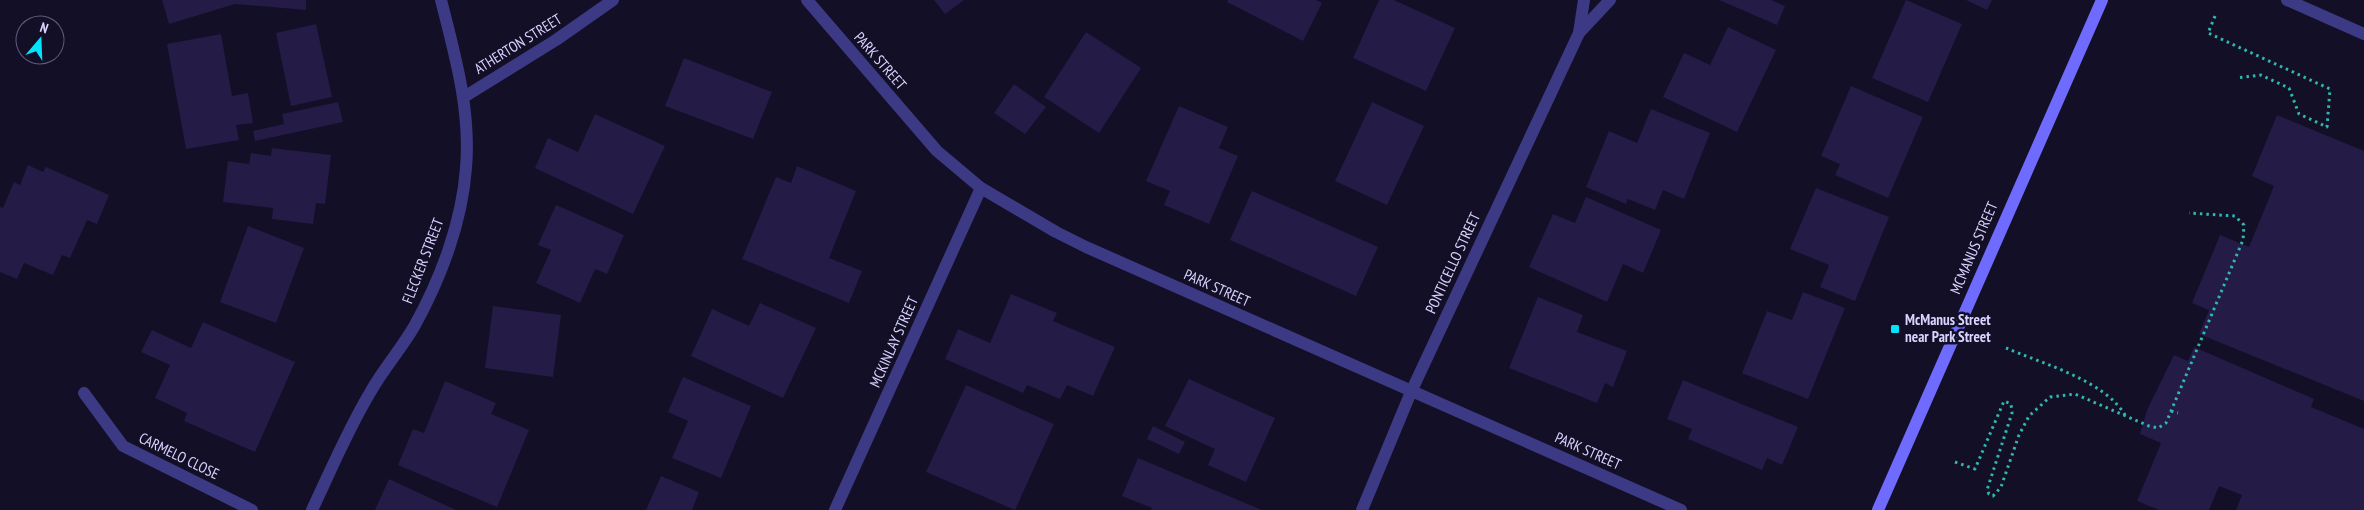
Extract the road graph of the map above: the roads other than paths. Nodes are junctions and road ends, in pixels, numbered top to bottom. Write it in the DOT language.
graph roads {
  1 [pos="441,0"];
  2 [pos="614,0"];
  3 [pos="806,0"];
  4 [pos="1584,0"];
  5 [pos="1610,0"];
  6 [pos="2102,0"];
  7 [pos="2288,0"];
  8 [pos="1579,33"];
  9 [pos="2364,34"];
  10 [pos="464,97"];
  11 [pos="981,188"];
  12 [pos="1412,392"];
  13 [pos="84,393"];
  14 [pos="252,510"];
  15 [pos="312,510"];
  16 [pos="835,510"];
  17 [pos="1362,510"];
  18 [pos="1681,510"];
  19 [pos="1878,510"];
  1 -- 10 [label="street, FLECKER STREET"];
  2 -- 10 [label="street, ATHERTON STREET"];
  3 -- 11 [label="street, PARK STREET"];
  4 -- 8 [label="street, PONTICELLO STREET"];
  5 -- 8 [label="street, PONTICELLO STREET"];
  6 -- 19 [label="street, MCMANUS STREET"];
  7 -- 9 [label="street"];
  8 -- 12 [label="street, PONTICELLO STREET"];
  10 -- 15 [label="street, FLECKER STREET"];
  11 -- 12 [label="street, PARK STREET"];
  11 -- 16 [label="street, MCKINLAY STREET"];
  12 -- 17 [label="street, PONTICELLO STREET"];
  12 -- 18 [label="street, PARK STREET"];
  13 -- 14 [label="street, CARMELO CLOSE"];
}
